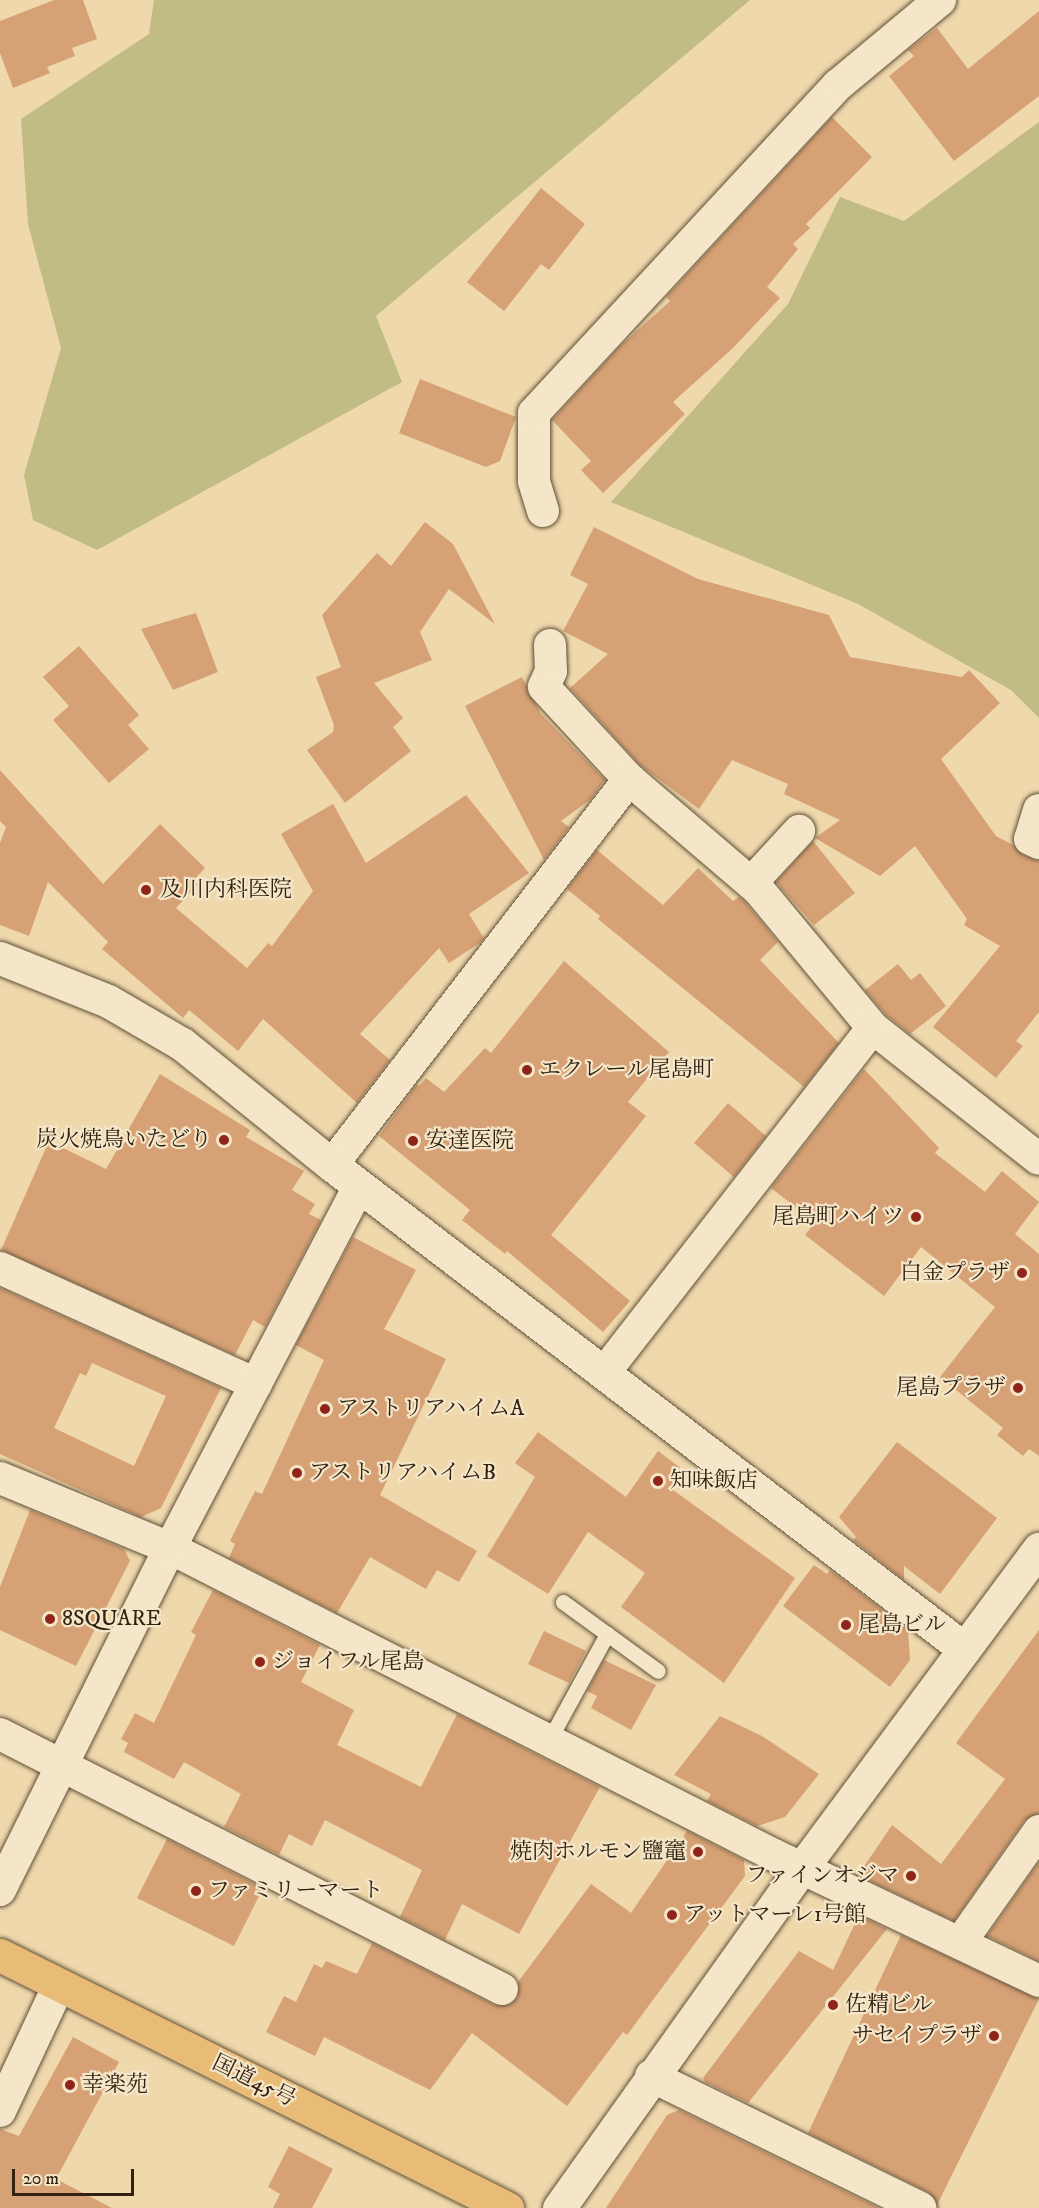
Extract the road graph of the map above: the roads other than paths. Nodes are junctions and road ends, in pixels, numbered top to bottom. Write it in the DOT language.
graph roads {
  1 [pos="940,0"];
  2 [pos="543,511"];
  3 [pos="550,645"];
  4 [pos="629,779"];
  5 [pos="1039,810"];
  6 [pos="799,831"];
  7 [pos="1039,843"];
  8 [pos="751,883"];
  9 [pos="0,958"];
  10 [pos="873,1028"];
  11 [pos="1039,1159"];
  12 [pos="332,1165"];
  13 [pos="359,1186"];
  14 [pos="0,1268"];
  15 [pos="604,1373"];
  16 [pos="256,1384"];
  17 [pos="0,1478"];
  18 [pos="170,1548"];
  19 [pos="1039,1549"];
  20 [pos="563,1602"];
  21 [pos="607,1634"];
  22 [pos="963,1648"];
  23 [pos="658,1671"];
  24 [pos="0,1734"];
  25 [pos="549,1740"];
  26 [pos="64,1764"];
  27 [pos="1039,1831"];
  28 [pos="801,1869"];
  29 [pos="0,1890"];
  30 [pos="960,1942"];
  31 [pos="0,1955"];
  32 [pos="1039,1981"];
  33 [pos="59,1985"];
  34 [pos="502,1989"];
  35 [pos="651,2076"];
  36 [pos="0,2111"];
  37 [pos="507,2208"];
  38 [pos="559,2208"];
  39 [pos="920,2208"];
  1 -- 2 [label="street"];
  3 -- 4 [label="street"];
  4 -- 8 [label="street"];
  4 -- 12 [label="street"];
  5 -- 7 [label="street"];
  6 -- 8 [label="street"];
  8 -- 10 [label="street"];
  9 -- 12 [label="street"];
  10 -- 11 [label="street"];
  10 -- 15 [label="street"];
  12 -- 13 [label="street"];
  13 -- 15 [label="street"];
  13 -- 16 [label="street"];
  14 -- 16 [label="street"];
  15 -- 22 [label="street"];
  16 -- 18 [label="street"];
  17 -- 18 [label="street"];
  18 -- 25 [label="street"];
  18 -- 26 [label="street"];
  19 -- 22 [label="street"];
  20 -- 21 [label="lane"];
  21 -- 23 [label="lane"];
  21 -- 25 [label="lane"];
  22 -- 28 [label="street"];
  24 -- 26 [label="street"];
  25 -- 28 [label="street"];
  26 -- 29 [label="street"];
  26 -- 34 [label="street"];
  27 -- 30 [label="street"];
  28 -- 30 [label="street"];
  28 -- 35 [label="street"];
  30 -- 32 [label="street"];
  31 -- 33 [label="highway, 国道45号"];
  33 -- 36 [label="street"];
  33 -- 37 [label="highway, 国道45号"];
  35 -- 38 [label="street"];
  35 -- 39 [label="street"];
}
